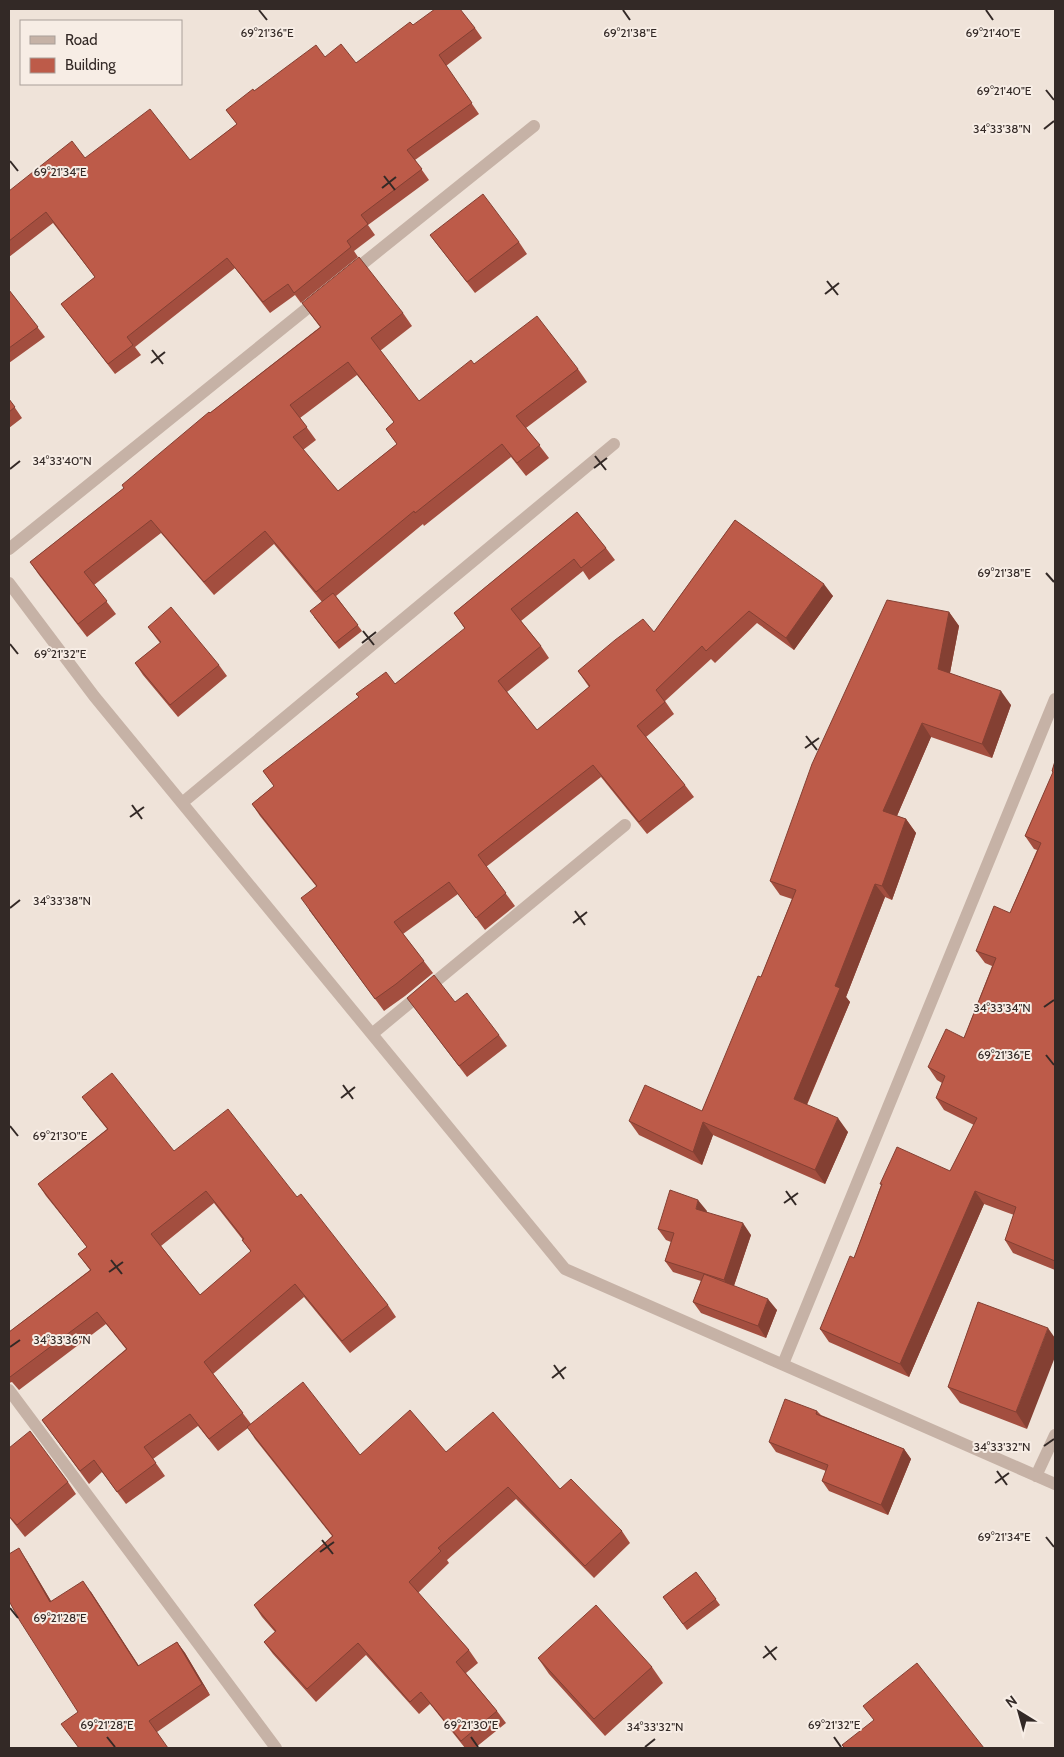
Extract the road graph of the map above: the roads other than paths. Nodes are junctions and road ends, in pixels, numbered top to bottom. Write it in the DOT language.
graph roads {
  1 [pos="534,126"];
  2 [pos="614,444"];
  3 [pos="9,550"];
  4 [pos="9,583"];
  5 [pos="1055,699"];
  6 [pos="182,803"];
  7 [pos="625,825"];
  8 [pos="372,1034"];
  9 [pos="783,1364"];
  10 [pos="9,1390"];
  11 [pos="1055,1435"];
  12 [pos="1036,1476"];
  13 [pos="1055,1484"];
  14 [pos="276,1748"];
  1 -- 3 [label="street"];
  2 -- 6 [label="street"];
  4 -- 6 [label="street"];
  5 -- 9 [label="street"];
  6 -- 8 [label="street"];
  7 -- 8 [label="street"];
  8 -- 9 [label="street"];
  9 -- 12 [label="street"];
  10 -- 14 [label="street"];
  11 -- 12 [label="street"];
  12 -- 13 [label="street"];
}
